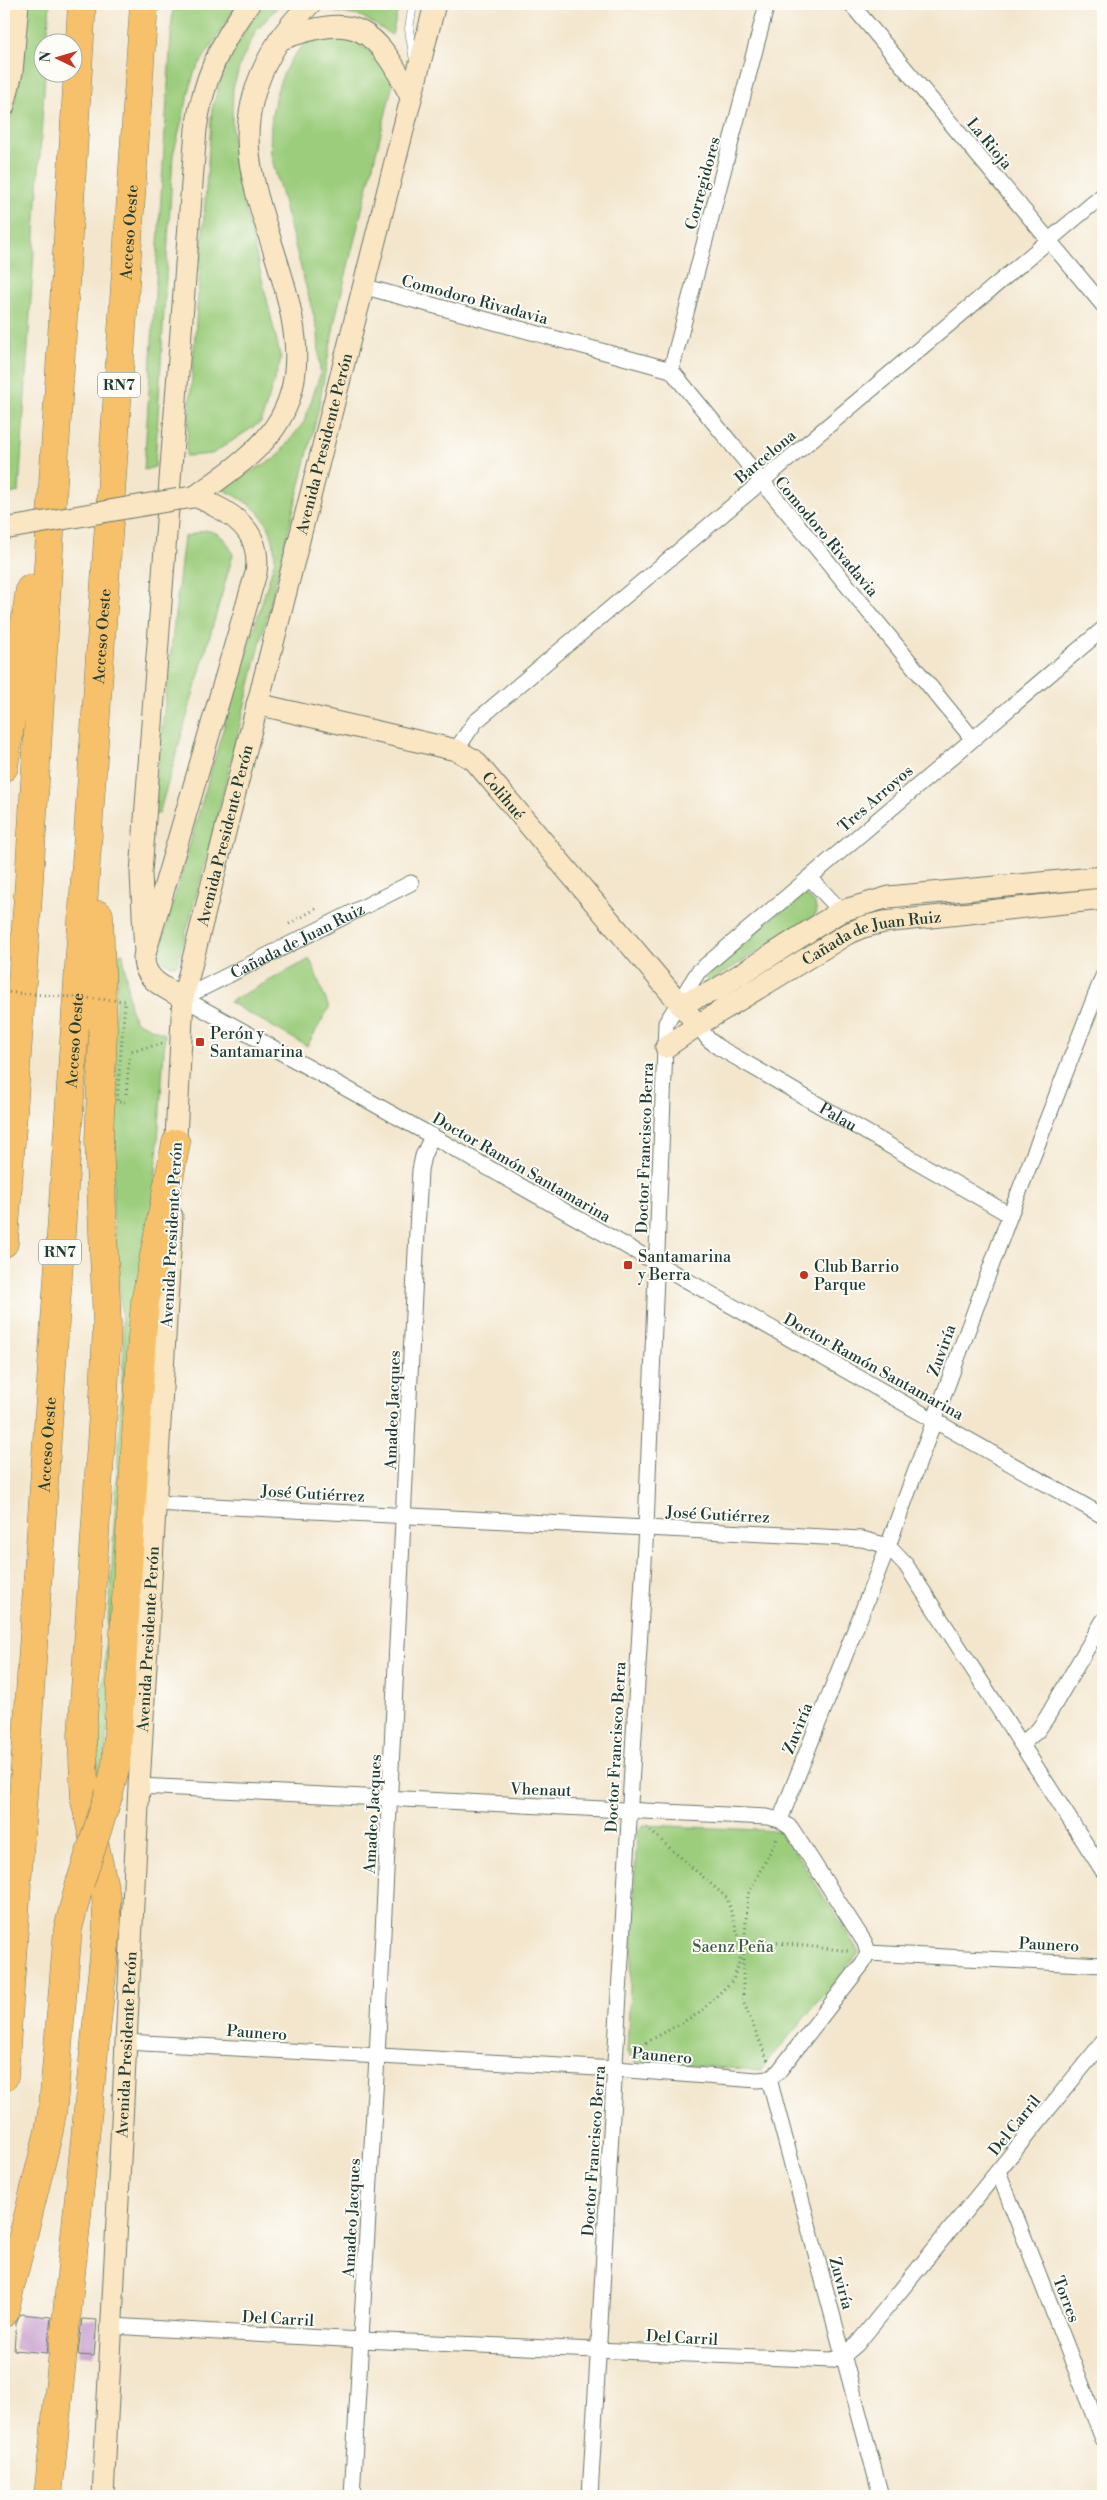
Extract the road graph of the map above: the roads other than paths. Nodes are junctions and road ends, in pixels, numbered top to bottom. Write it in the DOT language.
graph roads {
  1 [pos="18,4"];
  2 [pos="82,4"];
  3 [pos="144,4"];
  4 [pos="249,4"];
  5 [pos="310,4"];
  6 [pos="413,4"];
  7 [pos="435,4"];
  8 [pos="767,4"];
  9 [pos="851,4"];
  10 [pos="279,40"];
  11 [pos="414,88"];
  12 [pos="4,106"];
  13 [pos="1103,195"];
  14 [pos="1049,240"];
  15 [pos="362,286"];
  16 [pos="1103,305"];
  17 [pos="671,370"];
  18 [pos="55,424"];
  19 [pos="760,482"];
  20 [pos="187,498"];
  21 [pos="4,529"];
  22 [pos="1103,629"];
  23 [pos="257,704"];
  24 [pos="972,738"];
  25 [pos="456,750"];
  26 [pos="94,766"];
  27 [pos="4,767"];
  28 [pos="1103,876"];
  29 [pos="810,877"];
  30 [pos="411,883"];
  31 [pos="1103,900"];
  32 [pos="842,911"];
  33 [pos="145,954"];
  34 [pos="1103,976"];
  35 [pos="183,998"];
  36 [pos="679,1004"];
  37 [pos="698,1025"];
  38 [pos="666,1047"];
  39 [pos="432,1136"];
  40 [pos="176,1143"];
  41 [pos="1010,1215"];
  42 [pos="4,1243"];
  43 [pos="656,1263"];
  44 [pos="934,1420"];
  45 [pos="155,1503"];
  46 [pos="405,1515"];
  47 [pos="1103,1516"];
  48 [pos="646,1527"];
  49 [pos="888,1546"];
  50 [pos="1103,1621"];
  51 [pos="1023,1743"];
  52 [pos="139,1786"];
  53 [pos="390,1800"];
  54 [pos="629,1810"];
  55 [pos="780,1820"];
  56 [pos="1103,1871"];
  57 [pos="868,1953"];
  58 [pos="1103,1965"];
  59 [pos="126,2042"];
  60 [pos="1103,2042"];
  61 [pos="377,2057"];
  62 [pos="616,2069"];
  63 [pos="767,2072"];
  64 [pos="4,2077"];
  65 [pos="998,2171"];
  66 [pos="4,2313"];
  67 [pos="111,2326"];
  68 [pos="64,2335"];
  69 [pos="362,2340"];
  70 [pos="598,2350"];
  71 [pos="843,2356"];
  72 [pos="1103,2439"];
  73 [pos="48,2496"];
  74 [pos="66,2496"];
  75 [pos="103,2496"];
  76 [pos="352,2496"];
  77 [pos="590,2496"];
  78 [pos="881,2496"];
  1 -- 12 [label="main road"];
  2 -- 18 [label="highway"];
  3 -- 26 [label="highway, Acceso Oeste / RN7"];
  4 -- 33 [label="main road"];
  5 -- 10 [label="main road"];
  6 -- 11 [label="lane"];
  7 -- 11 [label="main road, Avenida Presidente Perón"];
  8 -- 17 [label="street, Corregidores"];
  9 -- 14 [label="street, La Rioja"];
  10 -- 11 [label="main road"];
  10 -- 20 [label="main road"];
  11 -- 15 [label="main road, Avenida Presidente Perón"];
  13 -- 14 [label="street, Barcelona"];
  14 -- 16 [label="street, La Rioja"];
  14 -- 19 [label="street, Barcelona"];
  15 -- 17 [label="street, Comodoro Rivadavia"];
  15 -- 23 [label="main road, Avenida Presidente Perón"];
  17 -- 19 [label="street, Comodoro Rivadavia"];
  18 -- 27 [label="highway"];
  18 -- 42 [label="highway"];
  19 -- 24 [label="street, Comodoro Rivadavia"];
  19 -- 25 [label="street, Barcelona"];
  20 -- 21 [label="main road, bridge"];
  20 -- 33 [label="main road"];
  22 -- 24 [label="street, Tres Arroyos"];
  23 -- 25 [label="main road, Colihué"];
  23 -- 35 [label="main road, Avenida Presidente Perón"];
  24 -- 29 [label="street, Tres Arroyos"];
  25 -- 36 [label="main road, Colihué"];
  26 -- 64 [label="highway, Acceso Oeste / RN7"];
  26 -- 68 [label="highway"];
  28 -- 32 [label="main road, Cañada de Juan Ruiz"];
  29 -- 32 [label="street"];
  29 -- 36 [label="street, Tres Arroyos"];
  30 -- 35 [label="street, Cañada de Juan Ruiz"];
  31 -- 37 [label="main road, Cañada de Juan Ruiz"];
  32 -- 36 [label="main road, Cañada de Juan Ruiz"];
  33 -- 35 [label="main road"];
  34 -- 41 [label="street, Zuviría"];
  35 -- 39 [label="street, Doctor Ramón Santamarina"];
  35 -- 40 [label="main road, Avenida Presidente Perón"];
  36 -- 37 [label="main road, Palau"];
  36 -- 38 [label="street, Doctor Francisco Berra"];
  37 -- 38 [label="main road, Cañada de Juan Ruiz"];
  37 -- 41 [label="street, Palau"];
  38 -- 43 [label="street, Doctor Francisco Berra"];
  39 -- 43 [label="street, Doctor Ramón Santamarina"];
  39 -- 46 [label="street, Amadeo Jacques"];
  40 -- 45 [label="main road, Avenida Presidente Perón"];
  40 -- 66 [label="highway, bridge"];
  41 -- 44 [label="street, Zuviría"];
  43 -- 44 [label="street, Doctor Ramón Santamarina"];
  43 -- 48 [label="street, Doctor Francisco Berra"];
  44 -- 47 [label="street, Doctor Ramón Santamarina"];
  44 -- 49 [label="street, Zuviría"];
  45 -- 46 [label="street, José Gutiérrez"];
  45 -- 52 [label="main road, Avenida Presidente Perón"];
  46 -- 48 [label="street, José Gutiérrez"];
  46 -- 53 [label="street, Amadeo Jacques"];
  48 -- 49 [label="street, José Gutiérrez"];
  48 -- 54 [label="street, Doctor Francisco Berra"];
  49 -- 51 [label="street"];
  49 -- 55 [label="street, Zuviría"];
  50 -- 51 [label="street"];
  51 -- 56 [label="street"];
  52 -- 53 [label="street, Vhenaut"];
  52 -- 59 [label="main road, Avenida Presidente Perón"];
  53 -- 54 [label="street, Vhenaut"];
  53 -- 61 [label="street, Amadeo Jacques"];
  54 -- 55 [label="street, Vhenaut"];
  54 -- 62 [label="street, Doctor Francisco Berra"];
  55 -- 57 [label="street"];
  57 -- 58 [label="street, Paunero"];
  57 -- 63 [label="street"];
  59 -- 61 [label="street, Paunero"];
  59 -- 67 [label="main road, Avenida Presidente Perón"];
  60 -- 65 [label="street, Del Carril"];
  61 -- 62 [label="street, Paunero"];
  61 -- 69 [label="street, Amadeo Jacques"];
  62 -- 63 [label="street, Paunero"];
  62 -- 70 [label="street, Doctor Francisco Berra"];
  63 -- 71 [label="street, Zuviría"];
  65 -- 71 [label="street, Del Carril"];
  65 -- 72 [label="street, Torres"];
  67 -- 69 [label="street, Del Carril"];
  67 -- 75 [label="main road, Avenida Presidente Perón"];
  68 -- 73 [label="highway"];
  68 -- 74 [label="highway"];
  69 -- 70 [label="street, Del Carril"];
  69 -- 76 [label="street, Amadeo Jacques"];
  70 -- 71 [label="street, Del Carril"];
  70 -- 77 [label="street, Doctor Francisco Berra"];
  71 -- 78 [label="street, Zuviría"];
}
